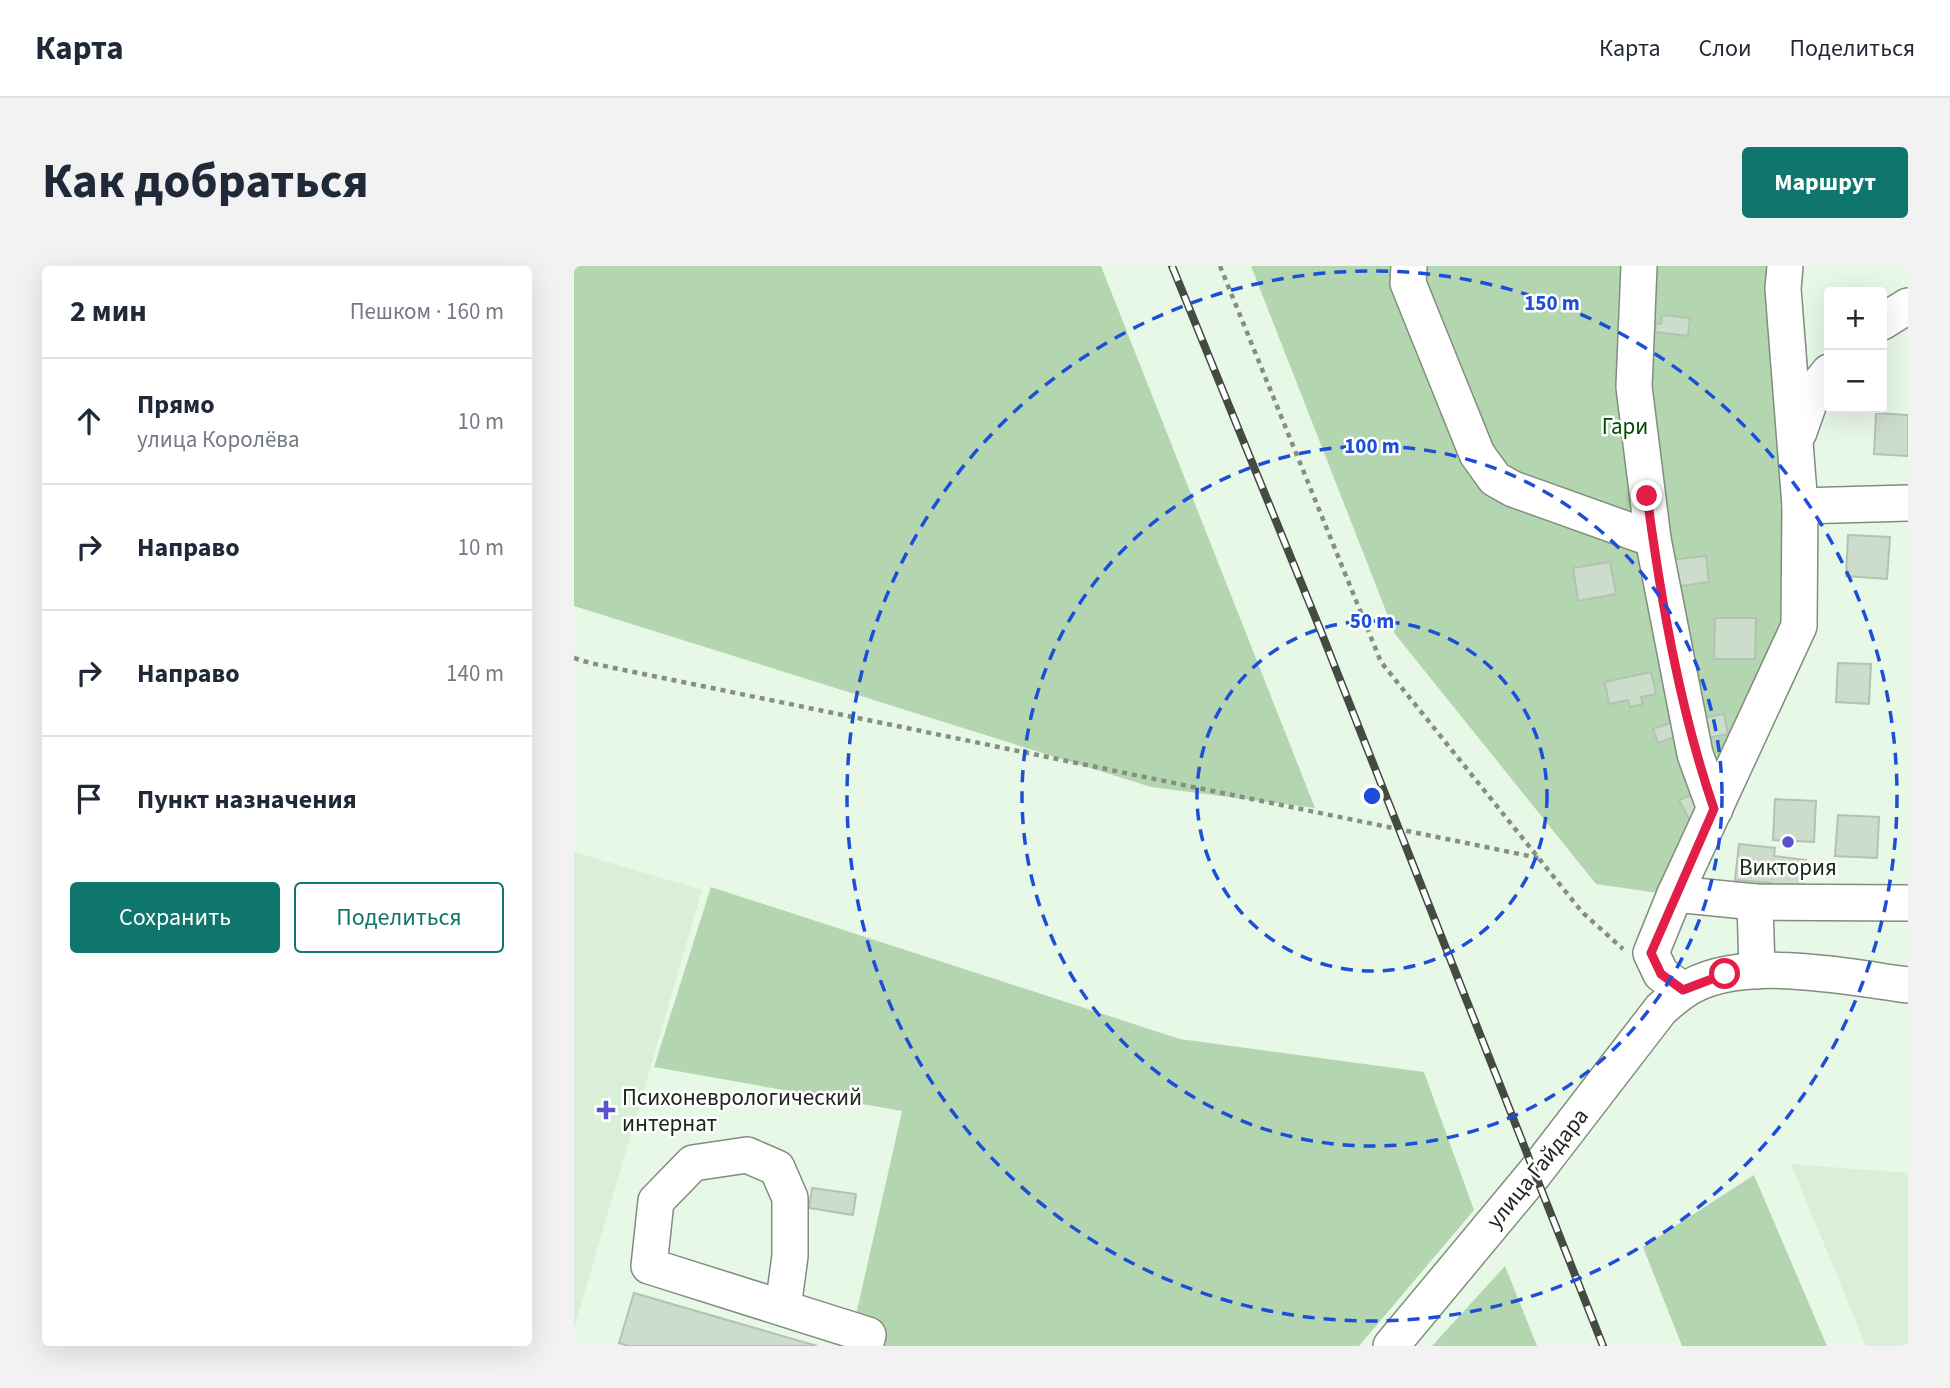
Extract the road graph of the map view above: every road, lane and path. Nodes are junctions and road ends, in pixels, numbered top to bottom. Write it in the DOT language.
graph roads {
  1 [pos="1220,266"];
  2 [pos="1639,266"];
  3 [pos="1785,266"];
  4 [pos="1400,272"];
  5 [pos="1908,306"];
  6 [pos="1887,319"];
  7 [pos="1824,378"];
  8 [pos="1795,442"];
  9 [pos="1908,503"];
  10 [pos="1800,506"];
  11 [pos="1653,539"];
  12 [pos="574,657"];
  13 [pos="1714,809"];
  14 [pos="1539,858"];
  15 [pos="1675,894"];
  16 [pos="1755,902"];
  17 [pos="1908,903"];
  18 [pos="1651,953"];
  19 [pos="1756,971"];
  20 [pos="1908,985"];
  21 [pos="1683,990"];
  22 [pos="783,1308"];
  23 [pos="865,1346"];
  24 [pos="1391,1346"];
  1 -- 14 [label="path"];
  2 -- 11 [label="street"];
  3 -- 8 [label="street"];
  4 -- 11 [label="street"];
  5 -- 6 [label="street"];
  7 -- 8 [label="street"];
  8 -- 10 [label="street"];
  9 -- 10 [label="street"];
  10 -- 13 [label="street"];
  11 -- 13 [label="street"];
  12 -- 14 [label="path"];
  13 -- 15 [label="street"];
  14 -- 18 [label="path"];
  15 -- 16 [label="street"];
  15 -- 18 [label="street"];
  16 -- 17 [label="street"];
  16 -- 19 [label="street"];
  18 -- 21 [label="street"];
  19 -- 20 [label="street"];
  19 -- 21 [label="street"];
  21 -- 24 [label="street, улица Гайдара"];
  22 -- 22 [label="street"];
  22 -- 23 [label="street"];
}
